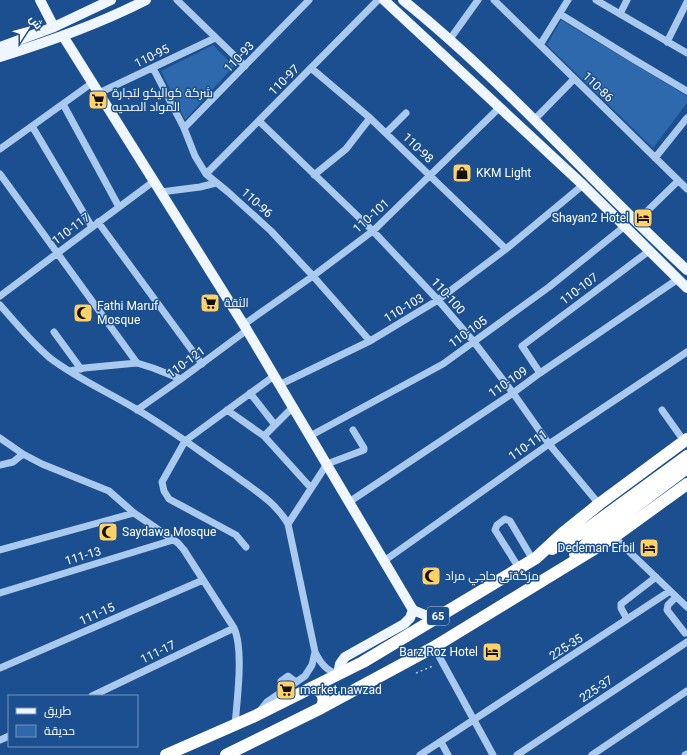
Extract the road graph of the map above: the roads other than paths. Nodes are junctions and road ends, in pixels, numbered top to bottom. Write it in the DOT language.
graph roads {
  1 [pos="40,0"];
  2 [pos="111,0"];
  3 [pos="146,0"];
  4 [pos="177,0"];
  5 [pos="308,0"];
  6 [pos="378,0"];
  7 [pos="384,0"];
  8 [pos="478,0"];
  9 [pos="494,0"];
  10 [pos="568,0"];
  11 [pos="596,0"];
  12 [pos="627,0"];
  13 [pos="406,1"];
  14 [pos="687,2"];
  15 [pos="560,14"];
  16 [pos="620,14"];
  17 [pos="54,27"];
  18 [pos="63,36"];
  19 [pos="215,38"];
  20 [pos="450,39"];
  21 [pos="667,42"];
  22 [pos="540,45"];
  23 [pos="0,47"];
  24 [pos="687,53"];
  25 [pos="0,57"];
  26 [pos="245,66"];
  27 [pos="153,68"];
  28 [pos="311,68"];
  29 [pos="574,79"];
  30 [pos="92,83"];
  31 [pos="687,91"];
  32 [pos="99,93"];
  33 [pos="63,104"];
  34 [pos="499,108"];
  35 [pos="406,113"];
  36 [pos="370,118"];
  37 [pos="534,120"];
  38 [pos="686,120"];
  39 [pos="259,121"];
  40 [pos="32,126"];
  41 [pos="184,128"];
  42 [pos="386,133"];
  43 [pos="0,149"];
  44 [pos="654,158"];
  45 [pos="0,174"];
  46 [pos="206,174"];
  47 [pos="314,175"];
  48 [pos="430,175"];
  49 [pos="154,181"];
  50 [pos="678,181"];
  51 [pos="216,183"];
  52 [pos="583,184"];
  53 [pos="687,189"];
  54 [pos="161,192"];
  55 [pos="119,207"];
  56 [pos="637,221"];
  57 [pos="98,222"];
  58 [pos="625,226"];
  59 [pos="92,227"];
  60 [pos="373,231"];
  61 [pos="506,249"];
  62 [pos="649,250"];
  63 [pos="58,253"];
  64 [pos="687,270"];
  65 [pos="313,276"];
  66 [pos="678,279"];
  67 [pos="687,288"];
  68 [pos="0,296"];
  69 [pos="438,300"];
  70 [pos="0,305"];
  71 [pos="245,328"];
  72 [pos="54,332"];
  73 [pos="370,341"];
  74 [pos="474,342"];
  75 [pos="687,352"];
  76 [pos="137,364"];
  77 [pos="202,364"];
  78 [pos="81,369"];
  79 [pos="70,372"];
  80 [pos="540,373"];
  81 [pos="181,379"];
  82 [pos="277,381"];
  83 [pos="250,393"];
  84 [pos="513,393"];
  85 [pos="293,407"];
  86 [pos="137,410"];
  87 [pos="227,410"];
  88 [pos="662,410"];
  89 [pos="274,425"];
  90 [pos="353,430"];
  91 [pos="264,436"];
  92 [pos="310,436"];
  93 [pos="0,438"];
  94 [pos="686,440"];
  95 [pos="185,441"];
  96 [pos="550,444"];
  97 [pos="23,454"];
  98 [pos="687,456"];
  99 [pos="327,464"];
  100 [pos="0,465"];
  101 [pos="687,468"];
  102 [pos="687,484"];
  103 [pos="311,488"];
  104 [pos="350,502"];
  105 [pos="599,504"];
  106 [pos="134,513"];
  107 [pos="288,524"];
  108 [pos="614,537"];
  109 [pos="173,540"];
  110 [pos="246,547"];
  111 [pos="0,550"];
  112 [pos="534,559"];
  113 [pos="384,561"];
  114 [pos="519,568"];
  115 [pos="550,576"];
  116 [pos="656,577"];
  117 [pos="203,580"];
  118 [pos="670,591"];
  119 [pos="0,593"];
  120 [pos="676,597"];
  121 [pos="687,607"];
  122 [pos="414,610"];
  123 [pos="441,615"];
  124 [pos="627,620"];
  125 [pos="234,628"];
  126 [pos="685,633"];
  127 [pos="687,642"];
  128 [pos="434,647"];
  129 [pos="315,652"];
  130 [pos="0,668"];
  131 [pos="349,669"];
  132 [pos="338,674"];
  133 [pos="360,687"];
  134 [pos="311,688"];
  135 [pos="687,691"];
  136 [pos="94,695"];
  137 [pos="321,708"];
  138 [pos="255,716"];
  139 [pos="474,720"];
  140 [pos="235,724"];
  141 [pos="441,742"];
  142 [pos="231,754"];
  143 [pos="166,755"];
  144 [pos="420,755"];
  145 [pos="448,755"];
  146 [pos="493,755"];
  147 [pos="518,755"];
  148 [pos="592,755"];
  1 -- 17 [label="main road"];
  2 -- 17 [label="main road"];
  3 -- 18 [label="main road"];
  4 -- 19 [label="street"];
  5 -- 26 [label="street, 110-93"];
  6 -- 28 [label="street, 110-97"];
  7 -- 34 [label="main road"];
  8 -- 20 [label="street"];
  9 -- 22 [label="street, 110-86"];
  10 -- 15 [label="street"];
  11 -- 16 [label="street"];
  12 -- 16 [label="street"];
  13 -- 20 [label="main road"];
  14 -- 21 [label="street"];
  15 -- 22 [label="street"];
  15 -- 31 [label="street"];
  16 -- 21 [label="street"];
  17 -- 23 [label="main road"];
  18 -- 25 [label="main road"];
  18 -- 30 [label="main road"];
  19 -- 26 [label="street"];
  19 -- 27 [label="street, 110-95"];
  20 -- 37 [label="main road"];
  21 -- 24 [label="street"];
  22 -- 29 [label="street, 110-86"];
  26 -- 41 [label="street, 110-93"];
  27 -- 32 [label="street, 110-95"];
  27 -- 41 [label="street, 110-96"];
  28 -- 36 [label="street, 110-98"];
  28 -- 39 [label="street, 110-97"];
  29 -- 37 [label="street"];
  29 -- 44 [label="street, 110-86"];
  30 -- 32 [label="main road"];
  30 -- 33 [label="street"];
  32 -- 49 [label="main road"];
  33 -- 40 [label="street"];
  33 -- 55 [label="street"];
  34 -- 48 [label="street, 110-101"];
  34 -- 52 [label="main road"];
  35 -- 42 [label="street"];
  36 -- 42 [label="street, 110-98"];
  36 -- 47 [label="street"];
  37 -- 56 [label="main road"];
  38 -- 44 [label="street"];
  39 -- 46 [label="street, 110-97"];
  39 -- 47 [label="street, 110-100"];
  40 -- 43 [label="street"];
  40 -- 59 [label="street"];
  41 -- 46 [label="street, 110-96"];
  42 -- 48 [label="street, 110-98"];
  44 -- 50 [label="street, 110-86"];
  45 -- 63 [label="street"];
  46 -- 51 [label="street, 110-96"];
  47 -- 60 [label="street, 110-100"];
  48 -- 60 [label="street, 110-101"];
  48 -- 61 [label="street, 110-98"];
  49 -- 54 [label="main road"];
  49 -- 55 [label="street, 110-117"];
  50 -- 53 [label="street, 110-86"];
  50 -- 56 [label="street"];
  51 -- 54 [label="street"];
  51 -- 65 [label="street, 110-96"];
  52 -- 58 [label="main road"];
  52 -- 61 [label="street, 110-103"];
  54 -- 71 [label="main road"];
  55 -- 57 [label="street, 110-117"];
  56 -- 64 [label="main road"];
  57 -- 59 [label="street, 110-117"];
  57 -- 77 [label="street"];
  58 -- 62 [label="main road"];
  58 -- 74 [label="street, 110-105"];
  59 -- 63 [label="street, 110-117"];
  60 -- 65 [label="street, 110-101"];
  60 -- 69 [label="street, 110-100"];
  61 -- 69 [label="street, 110-103"];
  62 -- 66 [label="main road"];
  62 -- 80 [label="street, 110-107"];
  63 -- 68 [label="street, 110-117"];
  63 -- 76 [label="street"];
  65 -- 71 [label="street, 110-101"];
  65 -- 73 [label="street, 110-96"];
  66 -- 67 [label="main road"];
  66 -- 80 [label="street, 110-109"];
  69 -- 73 [label="street, 110-103"];
  69 -- 74 [label="street, 110-100"];
  70 -- 79 [label="street"];
  71 -- 77 [label="street, 110-121"];
  71 -- 82 [label="main road"];
  72 -- 78 [label="street"];
  73 -- 82 [label="street, 110-103"];
  74 -- 84 [label="street, 110-100"];
  74 -- 92 [label="street, 110-105"];
  75 -- 96 [label="street, 110-111"];
  76 -- 78 [label="street"];
  76 -- 81 [label="street"];
  77 -- 81 [label="street, 110-121"];
  78 -- 79 [label="street"];
  79 -- 86 [label="street"];
  80 -- 84 [label="street, 110-109"];
  81 -- 86 [label="street, 110-121"];
  82 -- 83 [label="street, 110-103"];
  82 -- 85 [label="main road"];
  83 -- 87 [label="street, 110-103"];
  83 -- 89 [label="street"];
  84 -- 96 [label="street, 110-100"];
  84 -- 104 [label="street, 110-109"];
  85 -- 89 [label="street"];
  85 -- 92 [label="main road"];
  86 -- 95 [label="street"];
  87 -- 91 [label="street"];
  87 -- 95 [label="street, 110-103"];
  88 -- 94 [label="street"];
  89 -- 91 [label="street"];
  90 -- 99 [label="street"];
  91 -- 103 [label="street"];
  92 -- 99 [label="main road"];
  93 -- 97 [label="street"];
  94 -- 105 [label="highway, 65"];
  95 -- 107 [label="street"];
  95 -- 110 [label="street"];
  96 -- 105 [label="street, 110-100"];
  96 -- 113 [label="street, 110-111"];
  97 -- 100 [label="street"];
  97 -- 106 [label="street"];
  98 -- 112 [label="highway, 65"];
  99 -- 103 [label="street"];
  99 -- 104 [label="main road"];
  101 -- 115 [label="highway, 65"];
  102 -- 108 [label="highway, 65"];
  103 -- 107 [label="street"];
  104 -- 113 [label="main road"];
  105 -- 112 [label="highway, 65"];
  106 -- 109 [label="street"];
  106 -- 111 [label="street"];
  107 -- 129 [label="street"];
  108 -- 115 [label="highway, 65"];
  108 -- 116 [label="street"];
  109 -- 117 [label="street"];
  109 -- 119 [label="street, 111-13"];
  112 -- 114 [label="highway, 65"];
  112 -- 114 [label="street"];
  113 -- 122 [label="main road"];
  114 -- 123 [label="highway, 65"];
  115 -- 128 [label="highway, 65"];
  116 -- 118 [label="street"];
  116 -- 124 [label="street"];
  117 -- 125 [label="street"];
  117 -- 130 [label="street, 111-15"];
  118 -- 120 [label="street"];
  118 -- 124 [label="street, 225-35"];
  120 -- 121 [label="street"];
  120 -- 126 [label="street"];
  122 -- 123 [label="main road"];
  122 -- 132 [label="main road"];
  123 -- 131 [label="highway, 65"];
  124 -- 139 [label="street, 225-35"];
  125 -- 136 [label="street, 111-17"];
  125 -- 140 [label="street"];
  127 -- 147 [label="street, 225-37"];
  128 -- 133 [label="highway, 65"];
  128 -- 139 [label="street"];
  129 -- 132 [label="street"];
  129 -- 138 [label="street"];
  131 -- 132 [label="highway, 65"];
  131 -- 133 [label="highway"];
  132 -- 134 [label="highway, 65"];
  133 -- 137 [label="highway, 65"];
  134 -- 137 [label="highway"];
  134 -- 138 [label="highway, 65"];
  135 -- 148 [label="street"];
  137 -- 142 [label="highway, 65"];
  138 -- 140 [label="highway, 65"];
  139 -- 141 [label="street, 225-35"];
  139 -- 146 [label="street"];
  140 -- 143 [label="highway, 65"];
  141 -- 144 [label="street, 225-35"];
  141 -- 145 [label="street"];
}
